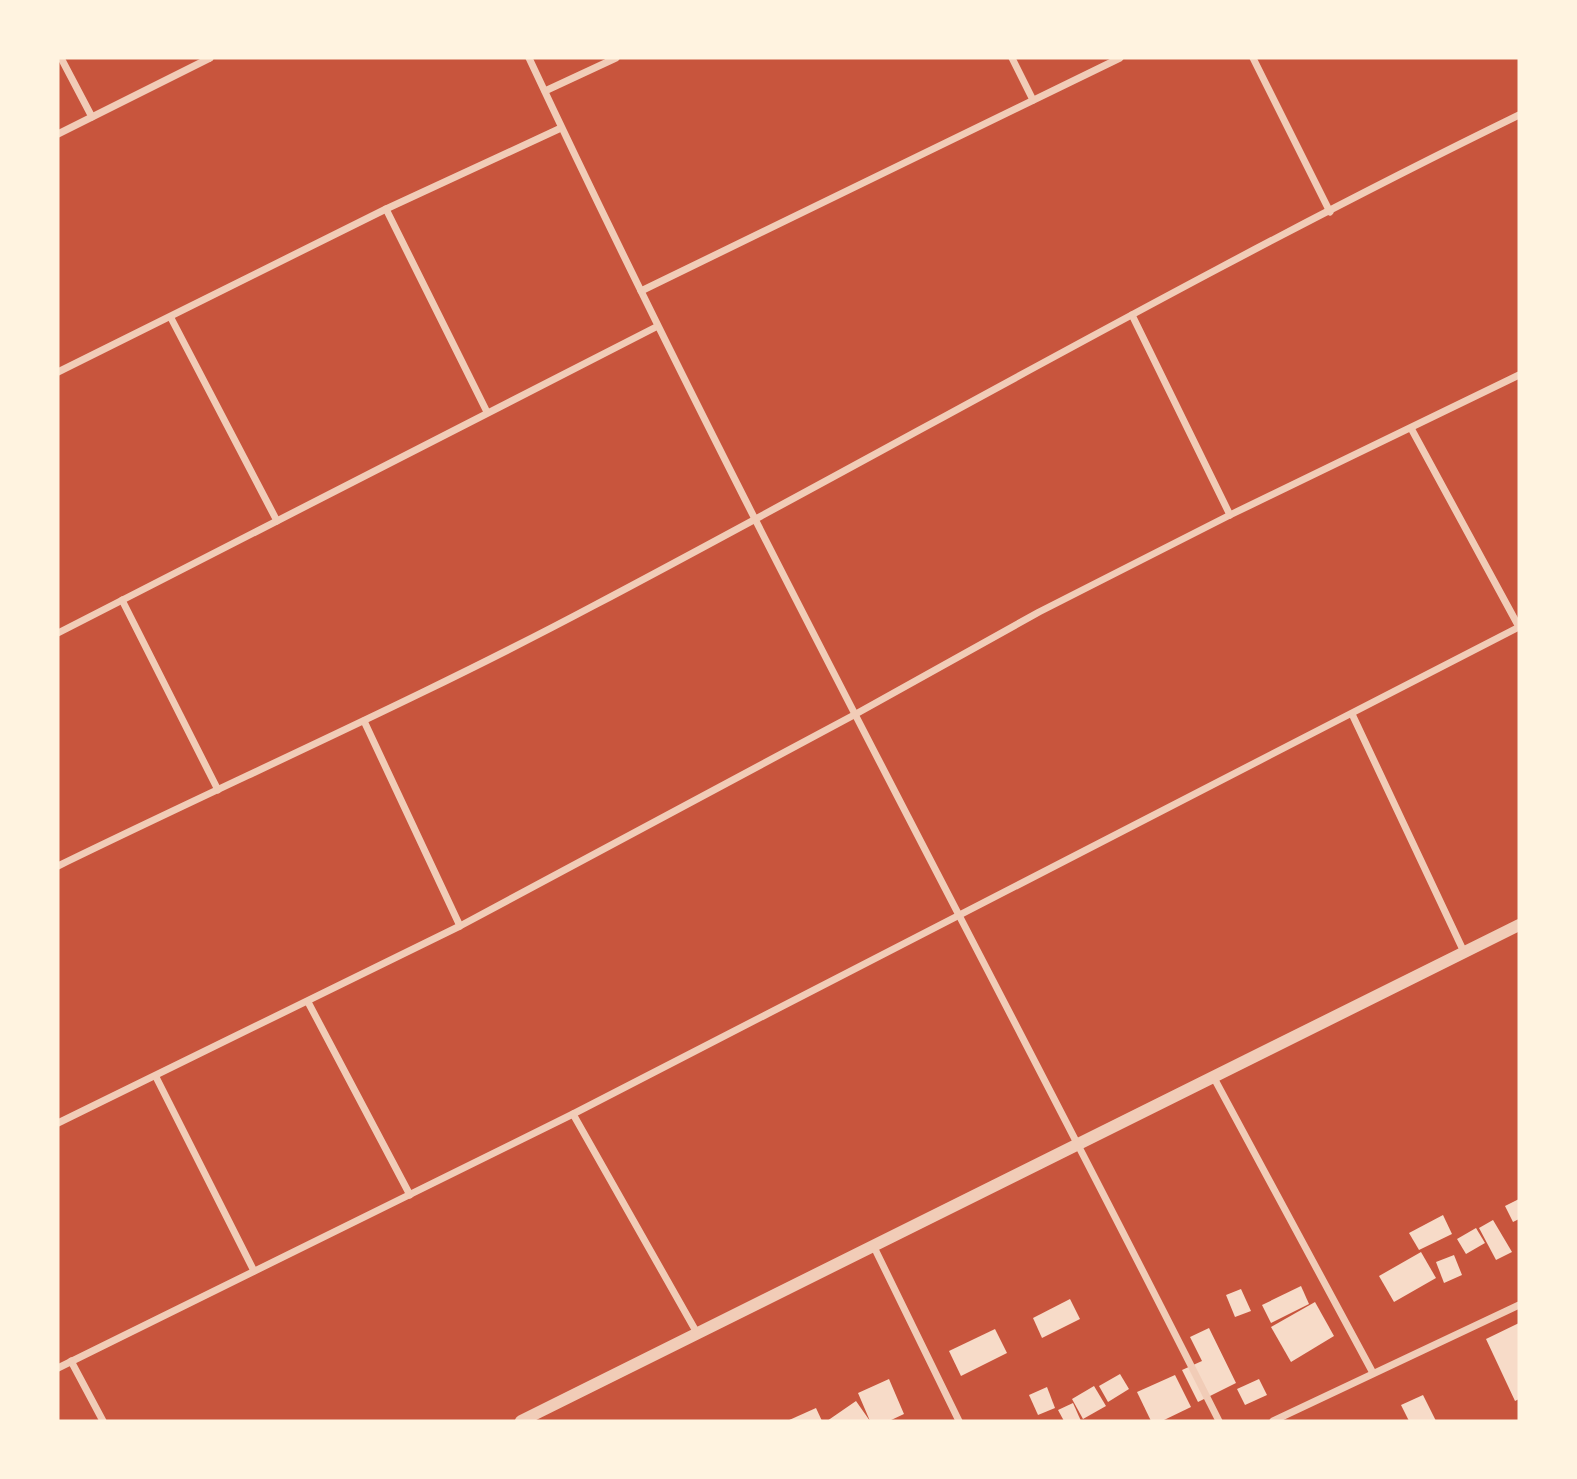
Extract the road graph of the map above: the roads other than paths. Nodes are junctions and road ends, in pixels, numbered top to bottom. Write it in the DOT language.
graph roads {
  1 [pos="61,58"];
  2 [pos="210,58"];
  3 [pos="529,58"];
  4 [pos="616,58"];
  5 [pos="1012,58"];
  6 [pos="1120,58"];
  7 [pos="1253,58"];
  8 [pos="545,91"];
  9 [pos="1033,100"];
  10 [pos="1519,115"];
  11 [pos="92,117"];
  12 [pos="561,128"];
  13 [pos="58,134"];
  14 [pos="386,209"];
  15 [pos="1329,212"];
  16 [pos="641,291"];
  17 [pos="1132,315"];
  18 [pos="171,318"];
  19 [pos="656,327"];
  20 [pos="58,372"];
  21 [pos="1519,375"];
  22 [pos="487,412"];
  23 [pos="1412,429"];
  24 [pos="1230,515"];
  25 [pos="756,519"];
  26 [pos="277,521"];
  27 [pos="122,600"];
  28 [pos="1519,627"];
  29 [pos="58,633"];
  30 [pos="1352,714"];
  31 [pos="854,715"];
  32 [pos="364,721"];
  33 [pos="218,790"];
  34 [pos="59,863"];
  35 [pos="961,915"];
  36 [pos="1519,925"];
  37 [pos="460,926"];
  38 [pos="1464,953"];
  39 [pos="308,1002"];
  40 [pos="156,1077"];
  41 [pos="1214,1078"];
  42 [pos="573,1114"];
  43 [pos="58,1123"];
  44 [pos="1080,1144"];
  45 [pos="410,1195"];
  46 [pos="873,1244"];
  47 [pos="254,1271"];
  48 [pos="1519,1305"];
  49 [pos="697,1333"];
  50 [pos="71,1361"];
  51 [pos="58,1368"];
  52 [pos="1373,1373"];
  53 [pos="103,1421"];
  54 [pos="522,1421"];
  55 [pos="959,1421"];
  56 [pos="1219,1421"];
  57 [pos="1273,1421"];
  1 -- 11 [label="street"];
  2 -- 11 [label="street"];
  3 -- 8 [label="street"];
  4 -- 8 [label="street"];
  5 -- 9 [label="street"];
  6 -- 9 [label="street"];
  7 -- 15 [label="street"];
  8 -- 12 [label="street"];
  9 -- 16 [label="street"];
  10 -- 15 [label="street"];
  11 -- 13 [label="street"];
  12 -- 14 [label="street"];
  12 -- 16 [label="street"];
  14 -- 18 [label="street"];
  14 -- 22 [label="street"];
  15 -- 17 [label="street"];
  16 -- 19 [label="street"];
  17 -- 24 [label="street"];
  17 -- 25 [label="street"];
  18 -- 20 [label="street"];
  18 -- 26 [label="street"];
  19 -- 22 [label="street"];
  19 -- 25 [label="street"];
  21 -- 23 [label="street"];
  22 -- 26 [label="street"];
  23 -- 24 [label="street"];
  23 -- 28 [label="street"];
  24 -- 31 [label="street"];
  25 -- 31 [label="street"];
  25 -- 32 [label="street"];
  26 -- 27 [label="street"];
  27 -- 29 [label="street"];
  27 -- 33 [label="street"];
  28 -- 30 [label="street"];
  30 -- 35 [label="street"];
  30 -- 38 [label="street"];
  31 -- 35 [label="street"];
  31 -- 37 [label="street"];
  32 -- 33 [label="street"];
  32 -- 37 [label="street"];
  33 -- 34 [label="street"];
  35 -- 42 [label="street"];
  35 -- 44 [label="street"];
  36 -- 38 [label="street"];
  37 -- 39 [label="street"];
  38 -- 41 [label="street"];
  39 -- 40 [label="street"];
  39 -- 45 [label="street"];
  40 -- 43 [label="street"];
  40 -- 47 [label="street"];
  41 -- 44 [label="street"];
  41 -- 52 [label="street"];
  42 -- 45 [label="street"];
  42 -- 49 [label="street"];
  44 -- 46 [label="street"];
  44 -- 56 [label="street"];
  45 -- 47 [label="street"];
  46 -- 49 [label="street"];
  46 -- 55 [label="street"];
  47 -- 50 [label="street"];
  48 -- 52 [label="street"];
  49 -- 54 [label="street"];
  50 -- 51 [label="street"];
  50 -- 53 [label="street"];
  52 -- 57 [label="street"];
}
